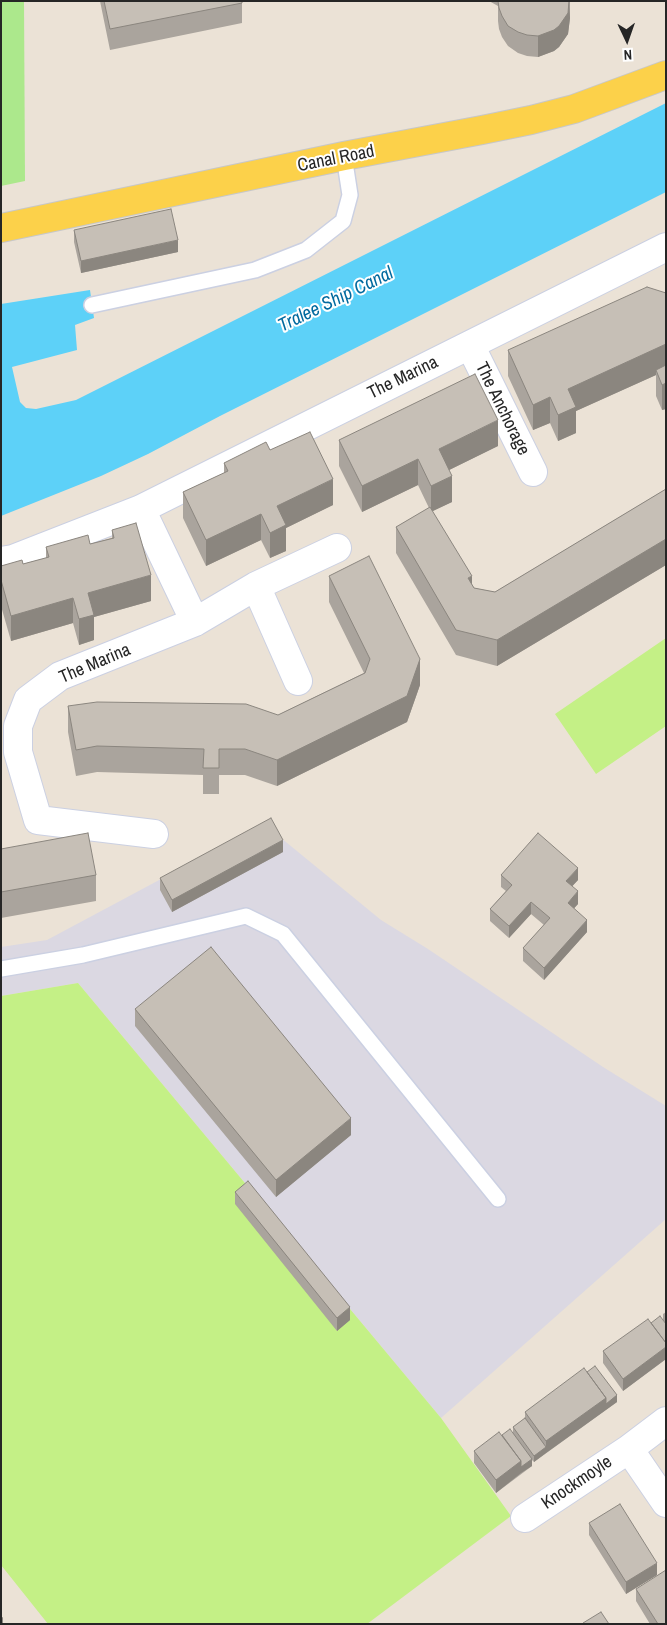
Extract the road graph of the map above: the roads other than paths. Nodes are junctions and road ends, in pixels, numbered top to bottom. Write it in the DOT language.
graph roads {
  1 [pos="666,75"];
  2 [pos="344,156"];
  3 [pos="1,228"];
  4 [pos="666,248"];
  5 [pos="92,306"];
  6 [pos="470,345"];
  7 [pos="533,472"];
  8 [pos="141,509"];
  9 [pos="337,548"];
  10 [pos="1,561"];
  11 [pos="256,586"];
  12 [pos="195,622"];
  13 [pos="298,680"];
  14 [pos="154,834"];
  15 [pos="1,969"];
  16 [pos="498,1199"];
  17 [pos="666,1421"];
  18 [pos="629,1449"];
  19 [pos="666,1503"];
  20 [pos="525,1518"];
  1 -- 2 [label="main road, Canal Road"];
  2 -- 3 [label="main road, Canal Road"];
  2 -- 5 [label="lane"];
  4 -- 6 [label="street, The Marina"];
  6 -- 7 [label="street, The Anchorage"];
  6 -- 8 [label="street, The Marina"];
  8 -- 10 [label="street, The Marina"];
  8 -- 12 [label="street"];
  9 -- 11 [label="street, The Marina"];
  11 -- 12 [label="street, The Marina"];
  11 -- 13 [label="street"];
  12 -- 14 [label="street, The Marina"];
  15 -- 16 [label="lane"];
  17 -- 18 [label="street, Knockmoyle"];
  18 -- 19 [label="street, Knockmoyle"];
  18 -- 20 [label="street, Knockmoyle"];
}
